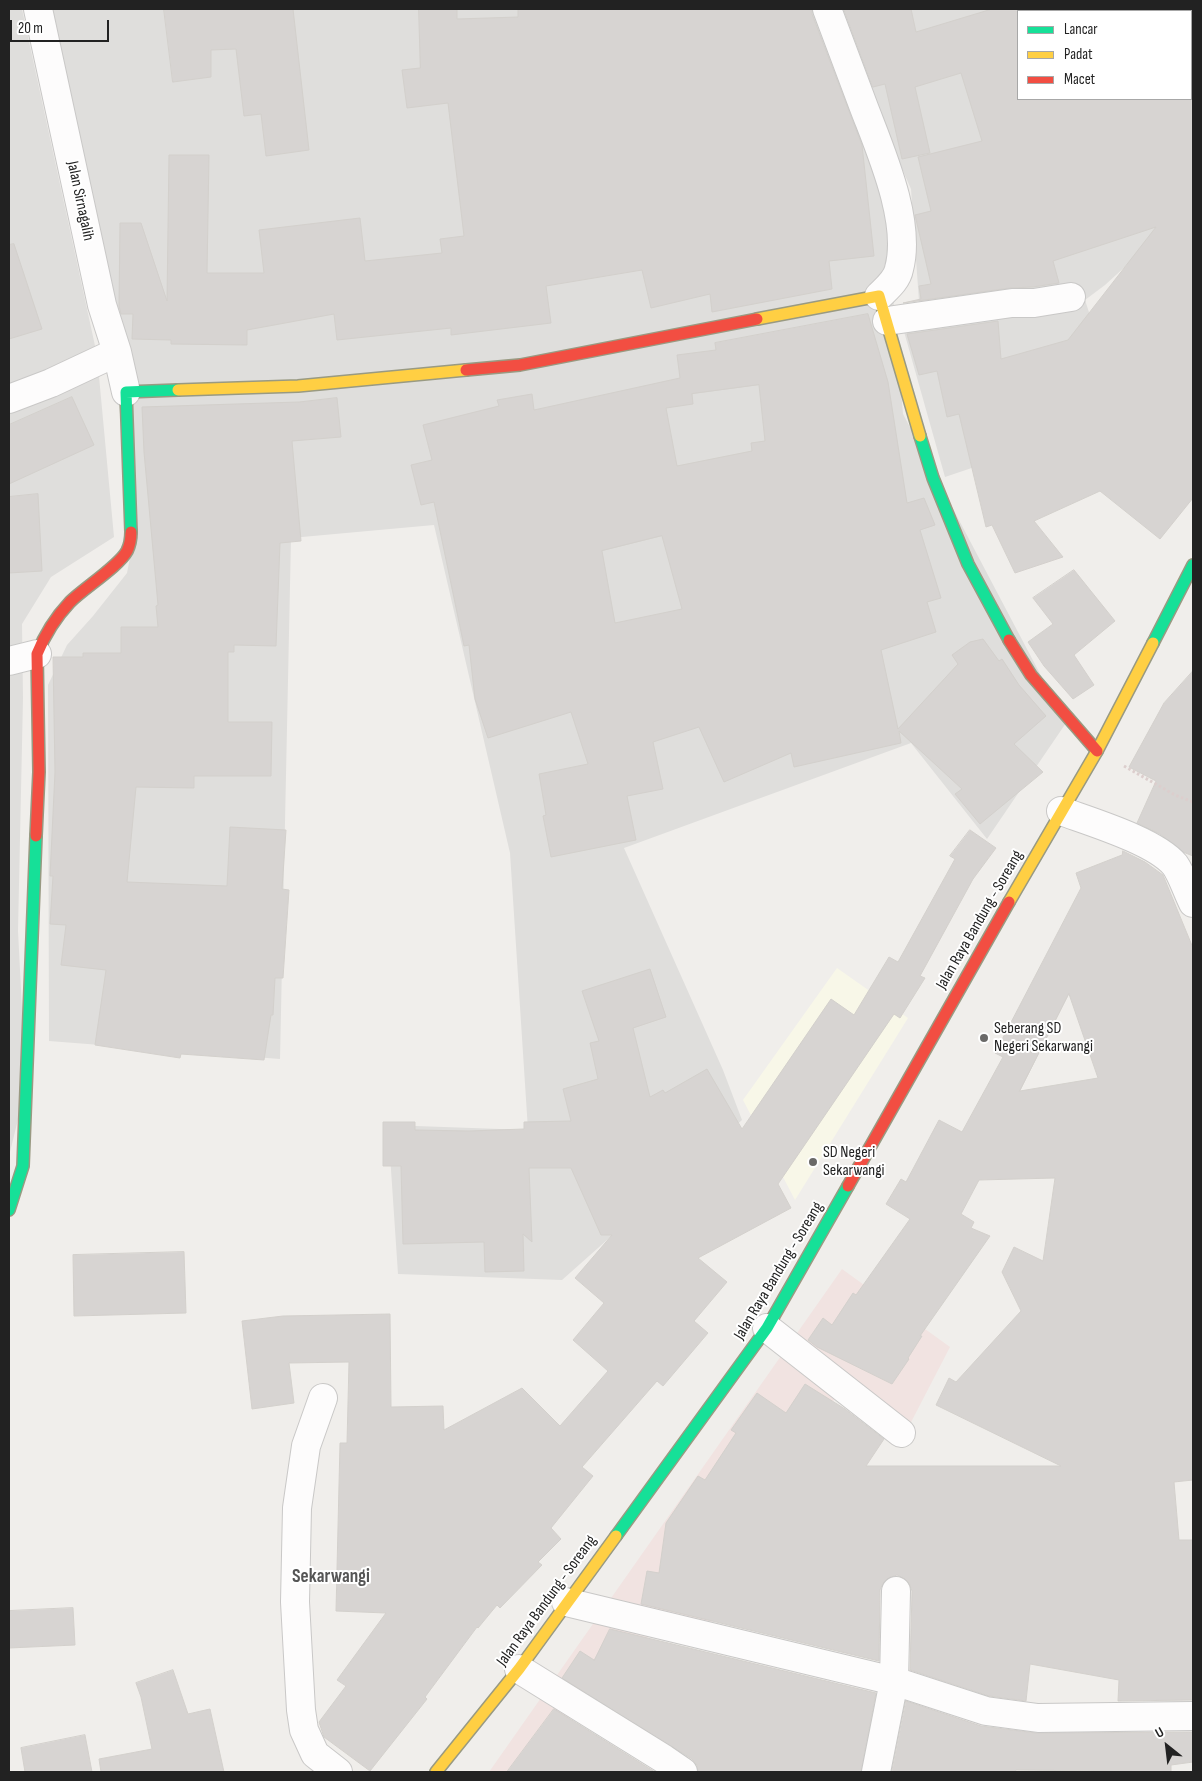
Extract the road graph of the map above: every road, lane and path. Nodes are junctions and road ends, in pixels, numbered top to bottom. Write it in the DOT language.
graph roads {
  1 [pos="38,9"];
  2 [pos="827,9"];
  3 [pos="1072,297"];
  4 [pos="883,308"];
  5 [pos="117,352"];
  6 [pos="126,392"];
  7 [pos="9,399"];
  8 [pos="1193,565"];
  9 [pos="37,654"];
  10 [pos="9,660"];
  11 [pos="1097,751"];
  12 [pos="1193,802"];
  13 [pos="1061,811"];
  14 [pos="1193,903"];
  15 [pos="9,1210"];
  16 [pos="767,1328"];
  17 [pos="323,1398"];
  18 [pos="901,1433"];
  19 [pos="896,1591"];
  20 [pos="566,1602"];
  21 [pos="518,1670"];
  22 [pos="894,1681"];
  23 [pos="1193,1716"];
  24 [pos="338,1772"];
  25 [pos="436,1772"];
  26 [pos="682,1772"];
  27 [pos="876,1772"];
  1 -- 5 [label="street, Jalan Sirnagalih"];
  2 -- 4 [label="street"];
  3 -- 4 [label="street"];
  4 -- 6 [label="street"];
  4 -- 11 [label="street"];
  5 -- 6 [label="street, Jalan Sirnagalih"];
  5 -- 7 [label="street"];
  6 -- 9 [label="street"];
  8 -- 11 [label="street, Jalan Raya Bandung - Soreang"];
  9 -- 10 [label="street"];
  9 -- 15 [label="street"];
  11 -- 12 [label="path"];
  11 -- 13 [label="street, Jalan Raya Bandung - Soreang"];
  13 -- 14 [label="street"];
  13 -- 16 [label="street, Jalan Raya Bandung - Soreang"];
  16 -- 18 [label="street"];
  16 -- 20 [label="street, Jalan Raya Bandung - Soreang"];
  17 -- 24 [label="street"];
  19 -- 22 [label="street"];
  20 -- 21 [label="street, Jalan Raya Bandung - Soreang"];
  20 -- 22 [label="street"];
  21 -- 25 [label="street, Jalan Raya Bandung - Soreang"];
  21 -- 26 [label="street"];
  22 -- 23 [label="street"];
  22 -- 27 [label="street"];
}
